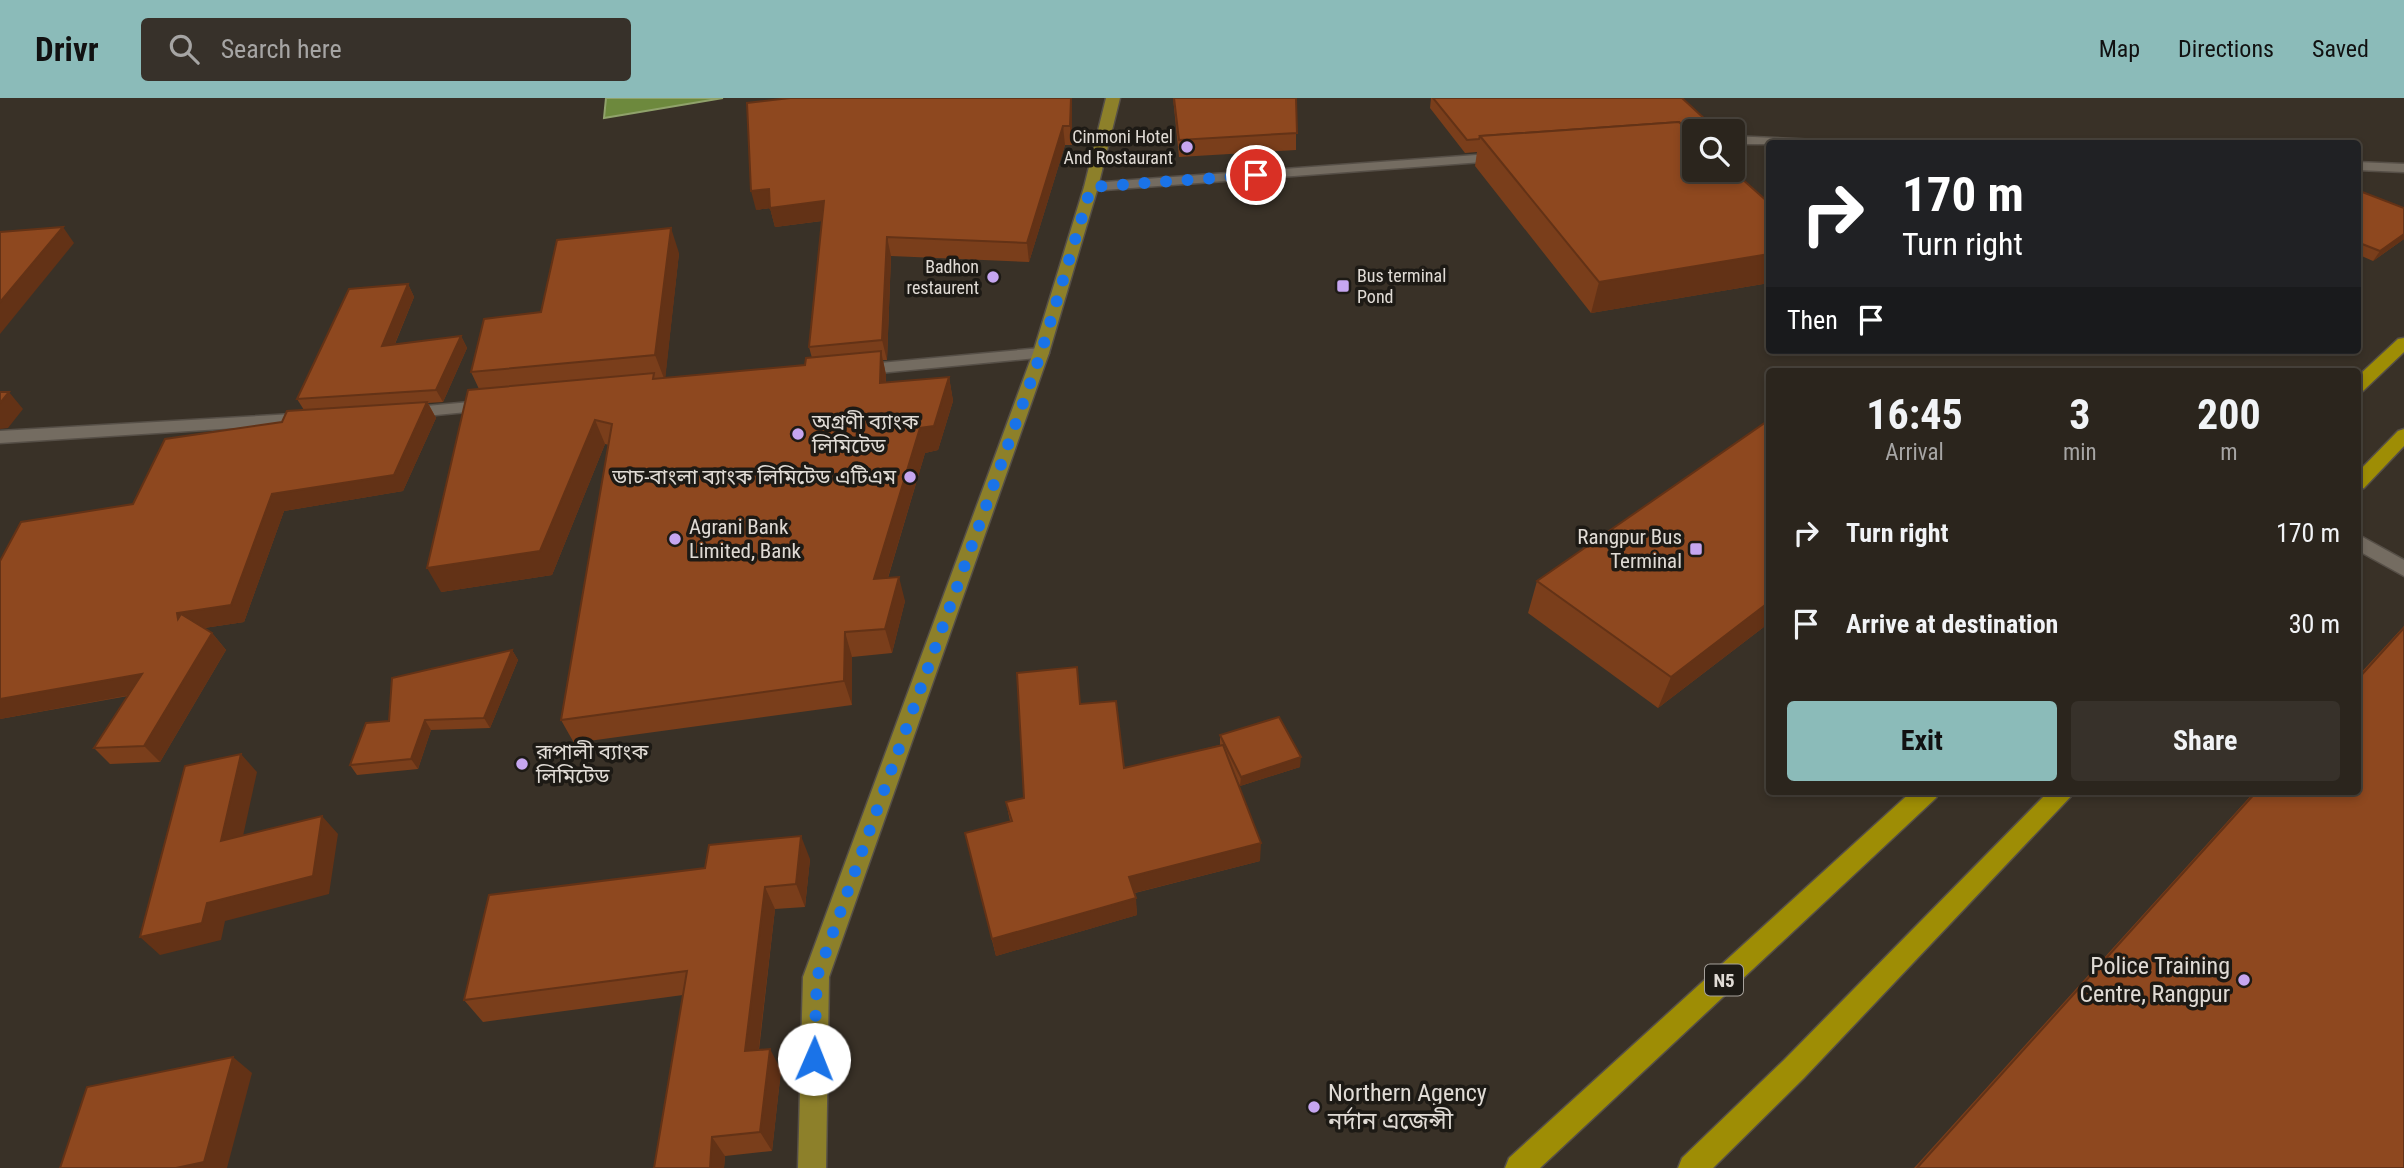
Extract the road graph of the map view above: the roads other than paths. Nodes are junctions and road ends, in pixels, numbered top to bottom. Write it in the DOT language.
graph roads {
  1 [pos="1113,98"];
  2 [pos="1745,141"];
  3 [pos="1766,142"];
  4 [pos="1516,156"];
  5 [pos="2361,166"];
  6 [pos="2404,168"];
  7 [pos="1091,187"];
  8 [pos="2404,343"];
  9 [pos="1041,353"];
  10 [pos="836,373"];
  11 [pos="2361,383"];
  12 [pos="508,404"];
  13 [pos="385,414"];
  14 [pos="330,418"];
  15 [pos="2404,435"];
  16 [pos="0,438"];
  17 [pos="2361,480"];
  18 [pos="2361,543"];
  19 [pos="2404,569"];
  20 [pos="1924,795"];
  21 [pos="2060,795"];
  22 [pos="812,1168"];
  23 [pos="1519,1168"];
  24 [pos="1692,1168"];
  1 -- 7 [label="main road"];
  2 -- 3 [label="street"];
  4 -- 7 [label="street"];
  5 -- 6 [label="street"];
  7 -- 9 [label="main road"];
  8 -- 11 [label="highway"];
  9 -- 10 [label="street"];
  9 -- 22 [label="main road"];
  12 -- 13 [label="street"];
  14 -- 16 [label="street"];
  15 -- 17 [label="highway"];
  18 -- 19 [label="street"];
  20 -- 23 [label="highway, N5"];
  21 -- 24 [label="highway"];
}
